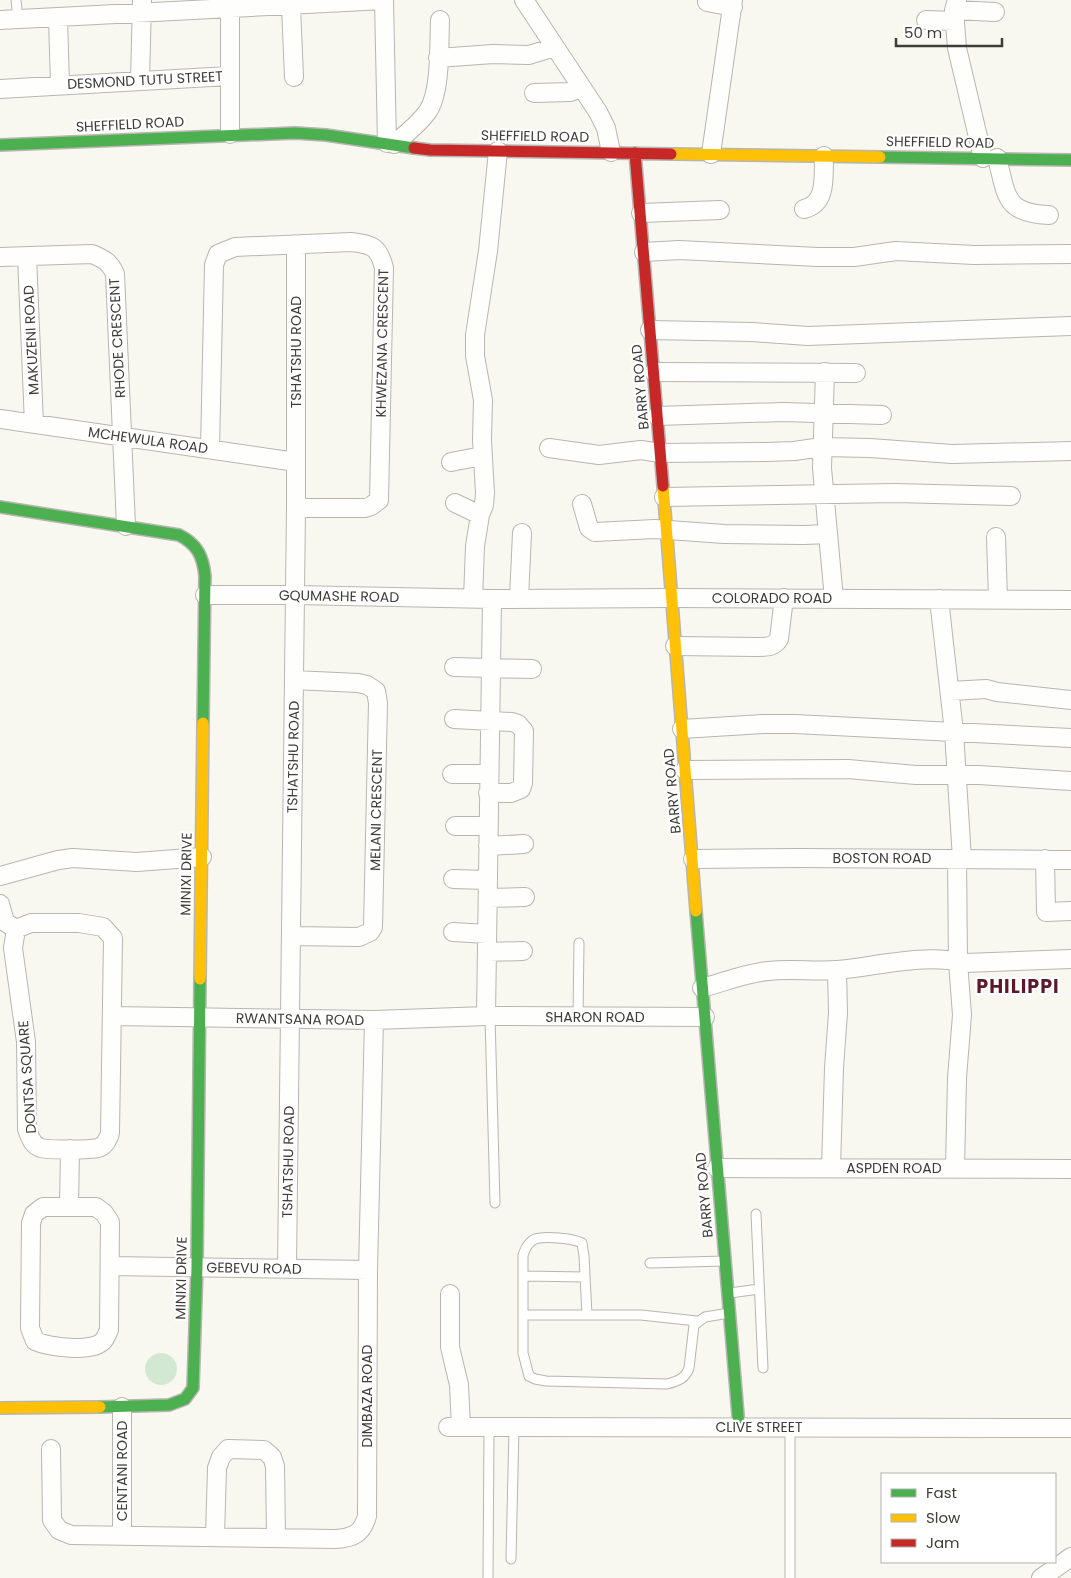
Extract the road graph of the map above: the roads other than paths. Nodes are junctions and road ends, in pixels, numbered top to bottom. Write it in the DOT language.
graph roads {
  1 [pos="16,0"];
  2 [pos="384,0"];
  3 [pos="524,0"];
  4 [pos="707,0"];
  5 [pos="733,4"];
  6 [pos="230,5"];
  7 [pos="291,6"];
  8 [pos="142,7"];
  9 [pos="955,11"];
  10 [pos="995,12"];
  11 [pos="58,18"];
  12 [pos="9,20"];
  13 [pos="440,20"];
  14 [pos="926,20"];
  15 [pos="555,48"];
  16 [pos="438,58"];
  17 [pos="229,76"];
  18 [pos="294,77"];
  19 [pos="140,80"];
  20 [pos="60,85"];
  21 [pos="0,88"];
  22 [pos="581,88"];
  23 [pos="534,93"];
  24 [pos="230,134"];
  25 [pos="390,144"];
  26 [pos="0,145"];
  27 [pos="498,151"];
  28 [pos="611,152"];
  29 [pos="635,153"];
  30 [pos="711,154"];
  31 [pos="824,156"];
  32 [pos="990,158"];
  33 [pos="1071,160"];
  34 [pos="804,209"];
  35 [pos="720,210"];
  36 [pos="641,213"];
  37 [pos="1049,215"];
  38 [pos="296,245"];
  39 [pos="644,252"];
  40 [pos="1071,254"];
  41 [pos="27,256"];
  42 [pos="0,257"];
  43 [pos="1071,326"];
  44 [pos="650,330"];
  45 [pos="654,372"];
  46 [pos="825,372"];
  47 [pos="856,373"];
  48 [pos="823,414"];
  49 [pos="882,415"];
  50 [pos="657,416"];
  51 [pos="0,419"];
  52 [pos="34,424"];
  53 [pos="122,436"];
  54 [pos="822,447"];
  55 [pos="549,448"];
  56 [pos="210,449"];
  57 [pos="1071,451"];
  58 [pos="660,453"];
  59 [pos="482,456"];
  60 [pos="296,462"];
  61 [pos="451,462"];
  62 [pos="824,495"];
  63 [pos="1011,496"];
  64 [pos="664,497"];
  65 [pos="455,503"];
  66 [pos="582,504"];
  67 [pos="0,507"];
  68 [pos="296,508"];
  69 [pos="480,515"];
  70 [pos="126,526"];
  71 [pos="667,530"];
  72 [pos="522,533"];
  73 [pos="828,534"];
  74 [pos="996,537"];
  75 [pos="205,595"];
  76 [pos="295,595"];
  77 [pos="671,598"];
  78 [pos="784,598"];
  79 [pos="473,599"];
  80 [pos="492,599"];
  81 [pos="519,599"];
  82 [pos="834,599"];
  83 [pos="939,599"];
  84 [pos="998,599"];
  85 [pos="1071,600"];
  86 [pos="675,646"];
  87 [pos="454,667"];
  88 [pos="490,667"];
  89 [pos="532,668"];
  90 [pos="294,680"];
  91 [pos="950,691"];
  92 [pos="1071,700"];
  93 [pos="454,719"];
  94 [pos="490,721"];
  95 [pos="682,729"];
  96 [pos="954,732"];
  97 [pos="1071,738"];
  98 [pos="685,770"];
  99 [pos="452,774"];
  100 [pos="489,774"];
  101 [pos="956,775"];
  102 [pos="1071,781"];
  103 [pos="488,793"];
  104 [pos="455,826"];
  105 [pos="488,826"];
  106 [pos="524,844"];
  107 [pos="488,846"];
  108 [pos="202,857"];
  109 [pos="959,858"];
  110 [pos="693,859"];
  111 [pos="1045,859"];
  112 [pos="1071,860"];
  113 [pos="0,876"];
  114 [pos="453,879"];
  115 [pos="488,880"];
  116 [pos="525,897"];
  117 [pos="488,898"];
  118 [pos="0,904"];
  119 [pos="1071,911"];
  120 [pos="16,929"];
  121 [pos="453,932"];
  122 [pos="487,934"];
  123 [pos="291,936"];
  124 [pos="580,943"];
  125 [pos="523,951"];
  126 [pos="487,952"];
  127 [pos="1071,959"];
  128 [pos="958,962"];
  129 [pos="837,970"];
  130 [pos="702,988"];
  131 [pos="113,1016"];
  132 [pos="488,1016"];
  133 [pos="200,1017"];
  134 [pos="578,1017"];
  135 [pos="705,1017"];
  136 [pos="289,1019"];
  137 [pos="374,1020"];
  138 [pos="70,1149"];
  139 [pos="717,1168"];
  140 [pos="831,1168"];
  141 [pos="955,1168"];
  142 [pos="1071,1169"];
  143 [pos="495,1203"];
  144 [pos="69,1206"];
  145 [pos="756,1214"];
  146 [pos="725,1261"];
  147 [pos="650,1263"];
  148 [pos="110,1266"];
  149 [pos="197,1267"];
  150 [pos="287,1268"];
  151 [pos="368,1270"];
  152 [pos="523,1276"];
  153 [pos="585,1277"];
  154 [pos="759,1290"];
  155 [pos="728,1293"];
  156 [pos="450,1294"];
  157 [pos="730,1313"];
  158 [pos="523,1315"];
  159 [pos="587,1315"];
  160 [pos="697,1321"];
  161 [pos="763,1368"];
  162 [pos="122,1406"];
  163 [pos="0,1408"];
  164 [pos="490,1427"];
  165 [pos="514,1427"];
  166 [pos="739,1427"];
  167 [pos="790,1427"];
  168 [pos="1071,1428"];
  169 [pos="51,1449"];
  170 [pos="122,1536"];
  171 [pos="215,1536"];
  172 [pos="276,1537"];
  173 [pos="1071,1557"];
  174 [pos="511,1559"];
  175 [pos="488,1578"];
  176 [pos="790,1578"];
  177 [pos="1041,1578"];
  1 -- 12 [label="lane"];
  2 -- 7 [label="street"];
  2 -- 25 [label="street"];
  3 -- 15 [label="street"];
  4 -- 5 [label="street"];
  5 -- 30 [label="street"];
  6 -- 7 [label="street"];
  6 -- 8 [label="street"];
  6 -- 17 [label="street"];
  7 -- 18 [label="street"];
  8 -- 11 [label="street"];
  8 -- 19 [label="street"];
  9 -- 10 [label="street"];
  9 -- 14 [label="street"];
  9 -- 32 [label="street"];
  11 -- 12 [label="street"];
  11 -- 20 [label="street, DESMOND TUTU STREET"];
  13 -- 16 [label="street"];
  15 -- 16 [label="street"];
  15 -- 22 [label="street"];
  16 -- 25 [label="street"];
  17 -- 19 [label="street, DESMOND TUTU STREET"];
  17 -- 24 [label="street"];
  19 -- 20 [label="street, DESMOND TUTU STREET"];
  20 -- 21 [label="street, DESMOND TUTU STREET"];
  22 -- 23 [label="street"];
  22 -- 28 [label="street"];
  24 -- 25 [label="street, SHEFFIELD ROAD"];
  24 -- 26 [label="street, SHEFFIELD ROAD"];
  25 -- 27 [label="street, SHEFFIELD ROAD"];
  27 -- 28 [label="street, SHEFFIELD ROAD"];
  27 -- 59 [label="street"];
  28 -- 29 [label="street, SHEFFIELD ROAD"];
  29 -- 30 [label="street, SHEFFIELD ROAD"];
  29 -- 36 [label="street, BARRY ROAD"];
  30 -- 31 [label="street, SHEFFIELD ROAD"];
  31 -- 32 [label="street, SHEFFIELD ROAD"];
  31 -- 34 [label="street"];
  32 -- 33 [label="street, SHEFFIELD ROAD"];
  32 -- 37 [label="street"];
  35 -- 36 [label="street"];
  36 -- 39 [label="street, BARRY ROAD"];
  38 -- 56 [label="street, KHWEZANA CRESCENT"];
  38 -- 60 [label="street, TSHATSHU ROAD"];
  38 -- 68 [label="street, KHWEZANA CRESCENT"];
  39 -- 40 [label="street"];
  39 -- 44 [label="street, BARRY ROAD"];
  41 -- 42 [label="street, RHODE CRESCENT"];
  41 -- 52 [label="street, MAKUZENI ROAD"];
  41 -- 53 [label="street, RHODE CRESCENT"];
  43 -- 44 [label="street"];
  44 -- 45 [label="street, BARRY ROAD"];
  45 -- 46 [label="street"];
  45 -- 50 [label="street, BARRY ROAD"];
  46 -- 47 [label="street"];
  46 -- 48 [label="street"];
  48 -- 49 [label="street"];
  48 -- 50 [label="street"];
  48 -- 54 [label="street"];
  50 -- 58 [label="street, BARRY ROAD"];
  51 -- 52 [label="street, MCHEWULA ROAD"];
  52 -- 53 [label="street, MCHEWULA ROAD"];
  53 -- 56 [label="street, MCHEWULA ROAD"];
  53 -- 70 [label="street, RHODE CRESCENT"];
  54 -- 57 [label="street"];
  54 -- 58 [label="street"];
  54 -- 62 [label="street"];
  55 -- 58 [label="street"];
  56 -- 60 [label="street, MCHEWULA ROAD"];
  58 -- 64 [label="street, BARRY ROAD"];
  59 -- 61 [label="street"];
  59 -- 69 [label="street"];
  60 -- 68 [label="street, TSHATSHU ROAD"];
  62 -- 63 [label="street"];
  62 -- 64 [label="street"];
  62 -- 73 [label="street"];
  64 -- 71 [label="street, BARRY ROAD"];
  65 -- 69 [label="street"];
  66 -- 71 [label="street"];
  67 -- 70 [label="street, MINIXI DRIVE"];
  68 -- 76 [label="street, TSHATSHU ROAD"];
  69 -- 79 [label="street"];
  70 -- 75 [label="street, MINIXI DRIVE"];
  71 -- 73 [label="street"];
  71 -- 77 [label="street, BARRY ROAD"];
  72 -- 81 [label="street"];
  73 -- 82 [label="street"];
  74 -- 84 [label="street"];
  75 -- 76 [label="street, GQUMASHE ROAD"];
  75 -- 108 [label="street, MINIXI DRIVE"];
  76 -- 79 [label="street, GQUMASHE ROAD"];
  76 -- 90 [label="street, TSHATSHU ROAD"];
  77 -- 78 [label="street, COLORADO ROAD"];
  77 -- 81 [label="street, COLORADO ROAD"];
  77 -- 86 [label="street, BARRY ROAD"];
  78 -- 82 [label="street, COLORADO ROAD"];
  78 -- 86 [label="street"];
  79 -- 80 [label="street, COLORADO ROAD"];
  80 -- 81 [label="street, COLORADO ROAD"];
  80 -- 88 [label="street"];
  82 -- 83 [label="street, COLORADO ROAD"];
  83 -- 84 [label="street, COLORADO ROAD"];
  83 -- 91 [label="street"];
  84 -- 85 [label="street, COLORADO ROAD"];
  86 -- 95 [label="street, BARRY ROAD"];
  87 -- 88 [label="street"];
  88 -- 89 [label="street"];
  88 -- 94 [label="street"];
  90 -- 123 [label="street, TSHATSHU ROAD"];
  90 -- 123 [label="street, MELANI CRESCENT"];
  91 -- 92 [label="street"];
  91 -- 96 [label="street"];
  93 -- 94 [label="street"];
  94 -- 100 [label="street"];
  94 -- 103 [label="street"];
  95 -- 96 [label="street"];
  95 -- 98 [label="street, BARRY ROAD"];
  96 -- 97 [label="street"];
  96 -- 101 [label="street"];
  98 -- 101 [label="street"];
  98 -- 110 [label="street, BARRY ROAD"];
  99 -- 100 [label="street"];
  100 -- 103 [label="street"];
  101 -- 102 [label="street"];
  101 -- 109 [label="street"];
  103 -- 105 [label="street"];
  104 -- 105 [label="street"];
  105 -- 107 [label="street"];
  106 -- 107 [label="street"];
  107 -- 115 [label="street"];
  108 -- 113 [label="street"];
  108 -- 133 [label="street, MINIXI DRIVE"];
  109 -- 110 [label="street, BOSTON ROAD"];
  109 -- 111 [label="street, BOSTON ROAD"];
  109 -- 128 [label="street"];
  110 -- 130 [label="street, BARRY ROAD"];
  111 -- 112 [label="street, BOSTON ROAD"];
  111 -- 119 [label="street"];
  114 -- 115 [label="street"];
  115 -- 117 [label="street"];
  116 -- 117 [label="street"];
  117 -- 122 [label="street"];
  118 -- 120 [label="street"];
  120 -- 131 [label="street, DONTSA SQUARE"];
  120 -- 138 [label="street, DONTSA SQUARE"];
  121 -- 122 [label="street"];
  122 -- 126 [label="street"];
  123 -- 136 [label="street, TSHATSHU ROAD"];
  124 -- 134 [label="lane"];
  125 -- 126 [label="street"];
  126 -- 132 [label="street"];
  127 -- 128 [label="street"];
  128 -- 129 [label="street"];
  128 -- 141 [label="street"];
  129 -- 130 [label="street"];
  129 -- 140 [label="street"];
  130 -- 135 [label="street, BARRY ROAD"];
  131 -- 133 [label="street, RWANTSANA ROAD"];
  131 -- 138 [label="street, DONTSA SQUARE"];
  132 -- 134 [label="street, SHARON ROAD"];
  132 -- 137 [label="street, RWANTSANA ROAD"];
  132 -- 143 [label="lane"];
  133 -- 136 [label="street, RWANTSANA ROAD"];
  133 -- 149 [label="street, MINIXI DRIVE"];
  134 -- 135 [label="street, SHARON ROAD"];
  135 -- 139 [label="street, BARRY ROAD"];
  136 -- 137 [label="street, RWANTSANA ROAD"];
  136 -- 150 [label="street, TSHATSHU ROAD"];
  137 -- 151 [label="street, DIMBAZA ROAD"];
  138 -- 144 [label="street"];
  139 -- 140 [label="street, ASPDEN ROAD"];
  139 -- 146 [label="street, BARRY ROAD"];
  140 -- 141 [label="street, ASPDEN ROAD"];
  141 -- 142 [label="street, ASPDEN ROAD"];
  144 -- 148 [label="street"];
  144 -- 148 [label="street"];
  145 -- 154 [label="lane"];
  146 -- 147 [label="lane"];
  146 -- 155 [label="street, BARRY ROAD"];
  148 -- 149 [label="street, GEBEVU ROAD"];
  149 -- 150 [label="street, GEBEVU ROAD"];
  149 -- 162 [label="street, MINIXI DRIVE"];
  150 -- 151 [label="street, GEBEVU ROAD"];
  151 -- 172 [label="street, DIMBAZA ROAD"];
  152 -- 153 [label="lane"];
  152 -- 153 [label="lane"];
  152 -- 158 [label="lane"];
  153 -- 159 [label="lane"];
  154 -- 155 [label="lane"];
  154 -- 161 [label="lane"];
  155 -- 157 [label="street, BARRY ROAD"];
  156 -- 164 [label="street, CLIVE STREET"];
  157 -- 160 [label="lane"];
  157 -- 166 [label="street, BARRY ROAD"];
  158 -- 159 [label="lane"];
  158 -- 160 [label="lane"];
  159 -- 160 [label="lane"];
  162 -- 163 [label="street"];
  162 -- 170 [label="street, CENTANI ROAD"];
  164 -- 165 [label="street, CLIVE STREET"];
  164 -- 175 [label="lane"];
  165 -- 166 [label="street, CLIVE STREET"];
  165 -- 174 [label="lane"];
  166 -- 167 [label="street, CLIVE STREET"];
  167 -- 168 [label="street, CLIVE STREET"];
  167 -- 176 [label="lane"];
  169 -- 170 [label="street, DIMBAZA ROAD"];
  170 -- 171 [label="street, DIMBAZA ROAD"];
  171 -- 172 [label="street, DIMBAZA ROAD"];
  171 -- 172 [label="street"];
  173 -- 177 [label="street"];
}
